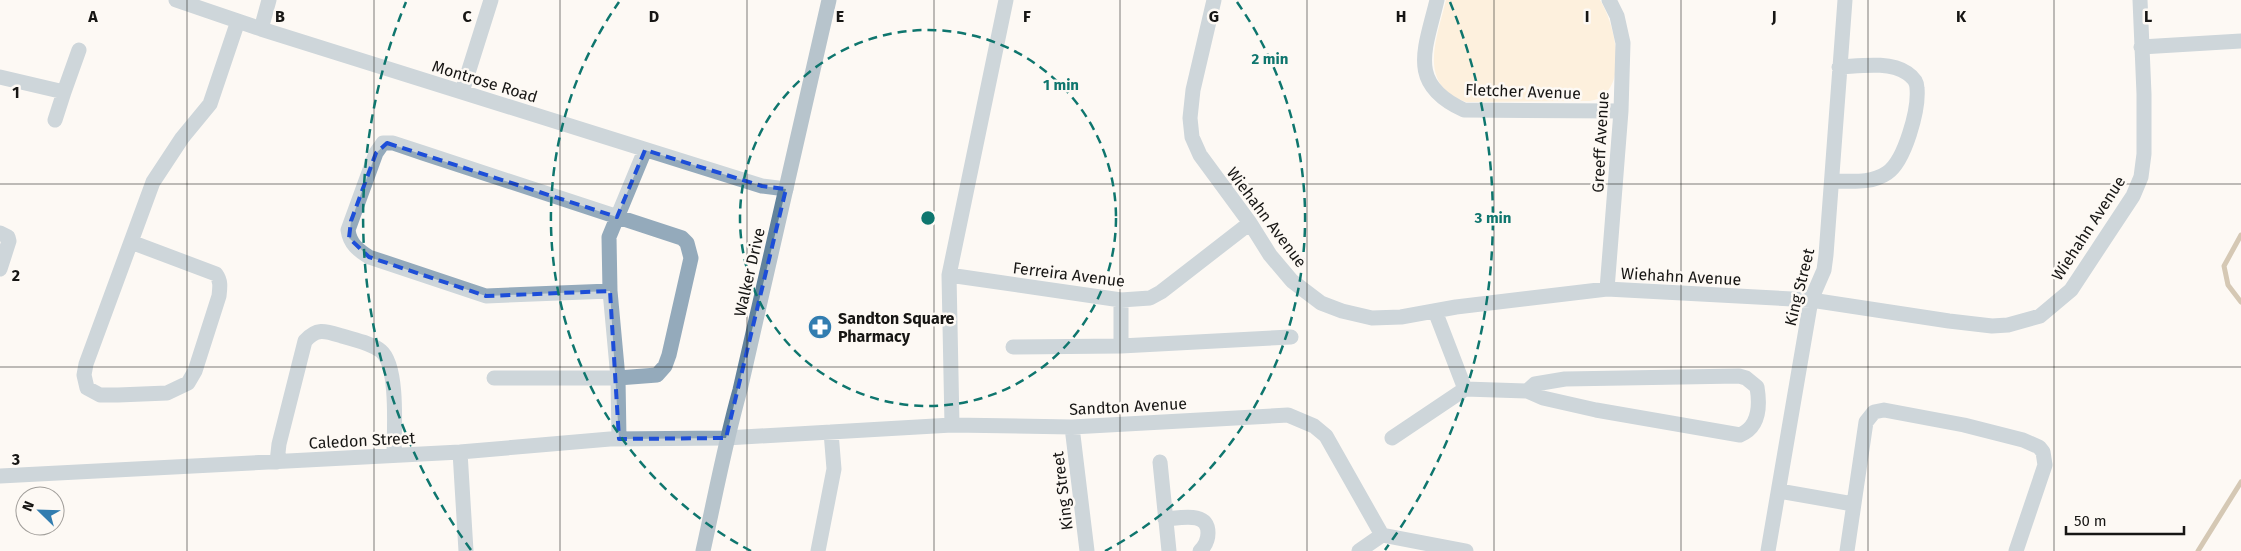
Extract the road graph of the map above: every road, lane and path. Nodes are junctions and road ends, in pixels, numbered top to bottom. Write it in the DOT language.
graph roads {
  1 [pos="176,0"];
  2 [pos="270,0"];
  3 [pos="491,0"];
  4 [pos="829,0"];
  5 [pos="1006,0"];
  6 [pos="1214,0"];
  7 [pos="1437,0"];
  8 [pos="1609,0"];
  9 [pos="1845,0"];
  10 [pos="2140,0"];
  11 [pos="238,21"];
  12 [pos="261,29"];
  13 [pos="2241,41"];
  14 [pos="2141,47"];
  15 [pos="79,50"];
  16 [pos="1839,67"];
  17 [pos="0,77"];
  18 [pos="64,92"];
  19 [pos="462,92"];
  20 [pos="1621,111"];
  21 [pos="55,120"];
  22 [pos="645,150"];
  23 [pos="1832,181"];
  24 [pos="786,189"];
  25 [pos="618,217"];
  26 [pos="1250,223"];
  27 [pos="0,233"];
  28 [pos="130,242"];
  29 [pos="0,269"];
  30 [pos="948,275"];
  31 [pos="1607,289"];
  32 [pos="610,291"];
  33 [pos="1121,300"];
  34 [pos="1811,300"];
  35 [pos="1435,311"];
  36 [pos="1291,337"];
  37 [pos="1121,346"];
  38 [pos="1013,347"];
  39 [pos="494,378"];
  40 [pos="618,378"];
  41 [pos="1465,389"];
  42 [pos="1527,391"];
  43 [pos="952,425"];
  44 [pos="1072,427"];
  45 [pos="831,432"];
  46 [pos="726,438"];
  47 [pos="1392,438"];
  48 [pos="619,439"];
  49 [pos="460,452"];
  50 [pos="394,455"];
  51 [pos="276,462"];
  52 [pos="1160,462"];
  53 [pos="0,476"];
  54 [pos="1779,491"];
  55 [pos="1853,504"];
  56 [pos="1166,518"];
  57 [pos="1382,536"];
  58 [pos="466,551"];
  59 [pos="703,551"];
  60 [pos="818,551"];
  61 [pos="1087,551"];
  62 [pos="1169,551"];
  63 [pos="1200,551"];
  64 [pos="1359,551"];
  65 [pos="1466,551"];
  66 [pos="1768,551"];
  67 [pos="1847,551"];
  68 [pos="2016,551"];
  1 -- 11 [label="street, Montrose Road"];
  2 -- 12 [label="street"];
  3 -- 19 [label="street"];
  4 -- 24 [label="street, Walker Drive"];
  5 -- 30 [label="street"];
  6 -- 26 [label="street, Wiehahn Avenue"];
  7 -- 20 [label="street, Fletcher Avenue"];
  8 -- 20 [label="street, Greeff Avenue"];
  9 -- 16 [label="street, King Street"];
  10 -- 14 [label="street, Wiehahn Avenue"];
  11 -- 12 [label="street, Montrose Road"];
  11 -- 28 [label="street"];
  12 -- 19 [label="street, Montrose Road"];
  13 -- 14 [label="street"];
  14 -- 34 [label="street, Wiehahn Avenue"];
  15 -- 18 [label="street"];
  16 -- 23 [label="street, King Street"];
  16 -- 23 [label="street"];
  17 -- 18 [label="street"];
  18 -- 21 [label="street"];
  19 -- 22 [label="street, Montrose Road"];
  20 -- 31 [label="street, Greeff Avenue"];
  22 -- 24 [label="street, Montrose Road"];
  22 -- 25 [label="street"];
  23 -- 34 [label="street, King Street"];
  24 -- 46 [label="street, Walker Drive"];
  25 -- 32 [label="street"];
  25 -- 32 [label="street"];
  25 -- 40 [label="street"];
  26 -- 33 [label="street, Ferreira Avenue"];
  26 -- 35 [label="street, Wiehahn Avenue"];
  27 -- 29 [label="street"];
  28 -- 28 [label="street"];
  30 -- 33 [label="street, Ferreira Avenue"];
  30 -- 43 [label="street"];
  31 -- 34 [label="street, Wiehahn Avenue"];
  31 -- 35 [label="street, Wiehahn Avenue"];
  32 -- 40 [label="street"];
  33 -- 37 [label="street"];
  34 -- 54 [label="street, King Street"];
  35 -- 41 [label="street"];
  36 -- 37 [label="street"];
  37 -- 38 [label="street"];
  39 -- 40 [label="street"];
  40 -- 48 [label="street"];
  41 -- 42 [label="street"];
  41 -- 47 [label="street"];
  42 -- 42 [label="street"];
  43 -- 44 [label="street, Sandton Avenue"];
  43 -- 45 [label="street, Sandton Avenue"];
  44 -- 57 [label="street, Sandton Avenue"];
  44 -- 61 [label="street, King Street"];
  45 -- 46 [label="street, Sandton Avenue"];
  45 -- 60 [label="street"];
  46 -- 48 [label="street, Caledon Street"];
  46 -- 59 [label="street, Walker Drive"];
  48 -- 49 [label="street, Caledon Street"];
  49 -- 50 [label="street, Caledon Street"];
  49 -- 58 [label="street"];
  50 -- 51 [label="street, Caledon Street"];
  50 -- 51 [label="street"];
  51 -- 53 [label="street, Caledon Street"];
  52 -- 56 [label="street"];
  54 -- 55 [label="street"];
  54 -- 66 [label="street, King Street"];
  55 -- 67 [label="street"];
  55 -- 68 [label="street"];
  56 -- 62 [label="street"];
  56 -- 63 [label="street"];
  57 -- 64 [label="street"];
  57 -- 65 [label="street"];
}
